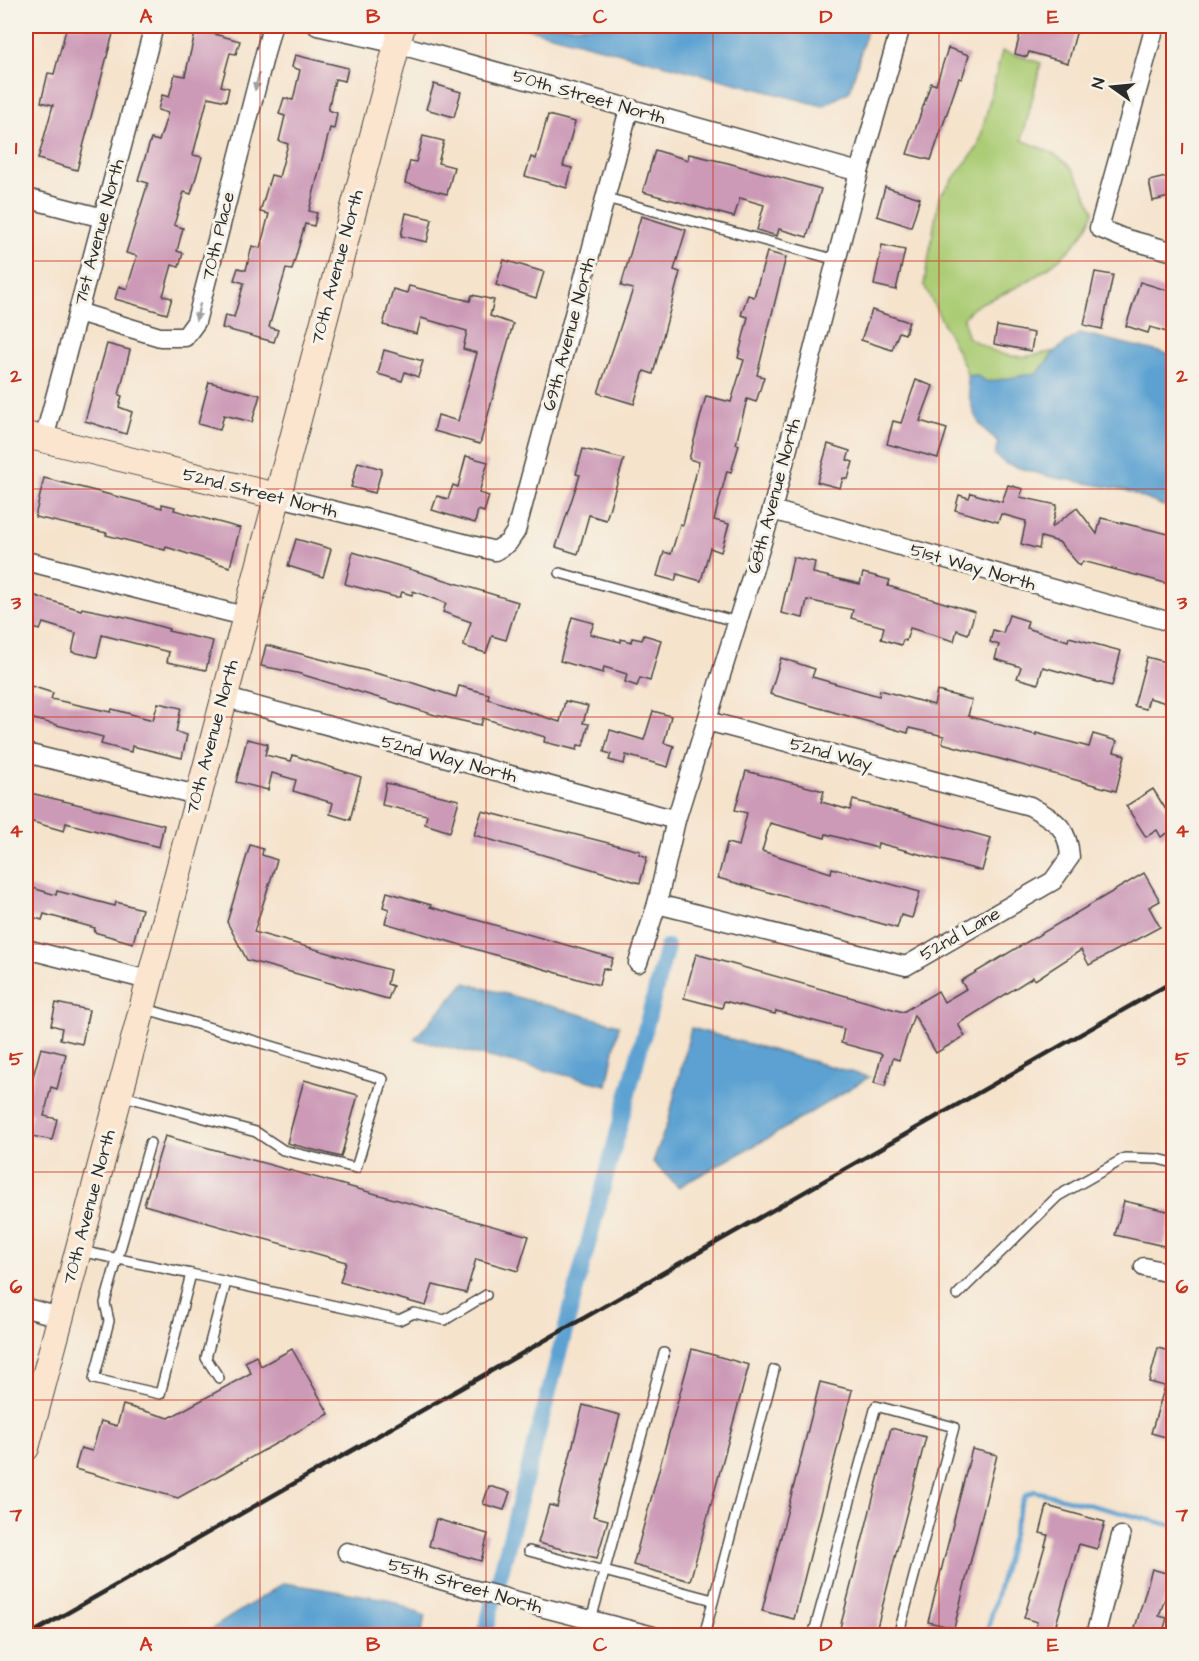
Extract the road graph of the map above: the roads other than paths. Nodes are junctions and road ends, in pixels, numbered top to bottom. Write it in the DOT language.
graph roads {
  1 [pos="154,26"];
  2 [pos="272,26"];
  3 [pos="317,26"];
  4 [pos="901,26"];
  5 [pos="1155,26"];
  6 [pos="400,35"];
  7 [pos="629,109"];
  8 [pos="860,172"];
  9 [pos="26,198"];
  10 [pos="606,198"];
  11 [pos="103,218"];
  12 [pos="1173,252"];
  13 [pos="837,260"];
  14 [pos="78,312"];
  15 [pos="35,437"];
  16 [pos="276,496"];
  17 [pos="772,510"];
  18 [pos="495,551"];
  19 [pos="26,561"];
  20 [pos="560,573"];
  21 [pos="244,616"];
  22 [pos="738,622"];
  23 [pos="1173,623"];
  24 [pos="223,698"];
  25 [pos="707,721"];
  26 [pos="26,753"];
  27 [pos="955,787"];
  28 [pos="197,795"];
  29 [pos="676,820"];
  30 [pos="657,904"];
  31 [pos="26,949"];
  32 [pos="638,963"];
  33 [pos="148,980"];
  34 [pos="140,1008"];
  35 [pos="118,1094"];
  36 [pos="150,1143"];
  37 [pos="1173,1163"];
  38 [pos="77,1250"];
  39 [pos="117,1258"];
  40 [pos="1144,1267"];
  41 [pos="191,1274"];
  42 [pos="1173,1274"];
  43 [pos="226,1282"];
  44 [pos="486,1295"];
  45 [pos="957,1295"];
  46 [pos="26,1308"];
  47 [pos="60,1317"];
  48 [pos="664,1353"];
  49 [pos="774,1370"];
  50 [pos="219,1378"];
  51 [pos="26,1448"];
  52 [pos="1121,1536"];
  53 [pos="529,1551"];
  54 [pos="346,1552"];
  55 [pos="603,1572"];
  56 [pos="713,1600"];
  57 [pos="591,1620"];
  58 [pos="653,1635"];
  59 [pos="704,1635"];
  60 [pos="813,1635"];
  61 [pos="898,1635"];
  62 [pos="1095,1635"];
  1 -- 11 [label="street, 71st Avenue North"];
  2 -- 14 [label="street, 70th Place, one-way"];
  3 -- 6 [label="street, 50th Street North"];
  4 -- 8 [label="street, 68th Avenue North"];
  5 -- 12 [label="street"];
  6 -- 7 [label="street, 50th Street North"];
  6 -- 16 [label="street, 70th Avenue North"];
  7 -- 8 [label="street, 50th Street North"];
  7 -- 10 [label="street, 69th Avenue North"];
  8 -- 13 [label="street, 68th Avenue North"];
  9 -- 11 [label="street"];
  10 -- 13 [label="lane"];
  10 -- 18 [label="street, 69th Avenue North"];
  11 -- 14 [label="street, 71st Avenue North"];
  13 -- 17 [label="street, 68th Avenue North"];
  14 -- 15 [label="street, 71st Avenue North"];
  15 -- 16 [label="street, 52nd Street North"];
  16 -- 18 [label="street, 52nd Street North"];
  16 -- 21 [label="street, 70th Avenue North"];
  17 -- 22 [label="street, 68th Avenue North"];
  17 -- 23 [label="street, 51st Way North"];
  19 -- 21 [label="street"];
  20 -- 22 [label="lane"];
  21 -- 24 [label="street, 70th Avenue North"];
  22 -- 25 [label="street, 68th Avenue North"];
  24 -- 28 [label="street, 70th Avenue North"];
  24 -- 29 [label="street, 52nd Way North"];
  25 -- 27 [label="street, 52nd Way"];
  25 -- 29 [label="street, 68th Avenue North"];
  26 -- 28 [label="street"];
  27 -- 30 [label="street, 52nd Lane"];
  28 -- 33 [label="street, 70th Avenue North"];
  29 -- 30 [label="street, 68th Avenue North"];
  30 -- 32 [label="street, 68th Avenue North"];
  31 -- 33 [label="street"];
  33 -- 34 [label="street, 70th Avenue North"];
  34 -- 35 [label="street, 70th Avenue North"];
  34 -- 35 [label="lane"];
  35 -- 38 [label="street, 70th Avenue North"];
  36 -- 39 [label="lane"];
  37 -- 45 [label="lane"];
  38 -- 39 [label="lane"];
  38 -- 47 [label="street, 70th Avenue North"];
  39 -- 41 [label="lane"];
  39 -- 41 [label="lane"];
  40 -- 42 [label="street"];
  41 -- 43 [label="lane"];
  43 -- 44 [label="lane"];
  43 -- 50 [label="lane"];
  46 -- 47 [label="street"];
  47 -- 51 [label="street, 70th Avenue North"];
  48 -- 55 [label="lane"];
  49 -- 56 [label="lane"];
  52 -- 62 [label="street"];
  53 -- 55 [label="lane"];
  54 -- 57 [label="street, 55th Street North"];
  55 -- 56 [label="lane"];
  55 -- 57 [label="lane"];
  56 -- 59 [label="lane"];
  57 -- 58 [label="street, 55th Street North"];
  60 -- 61 [label="lane"];
}
